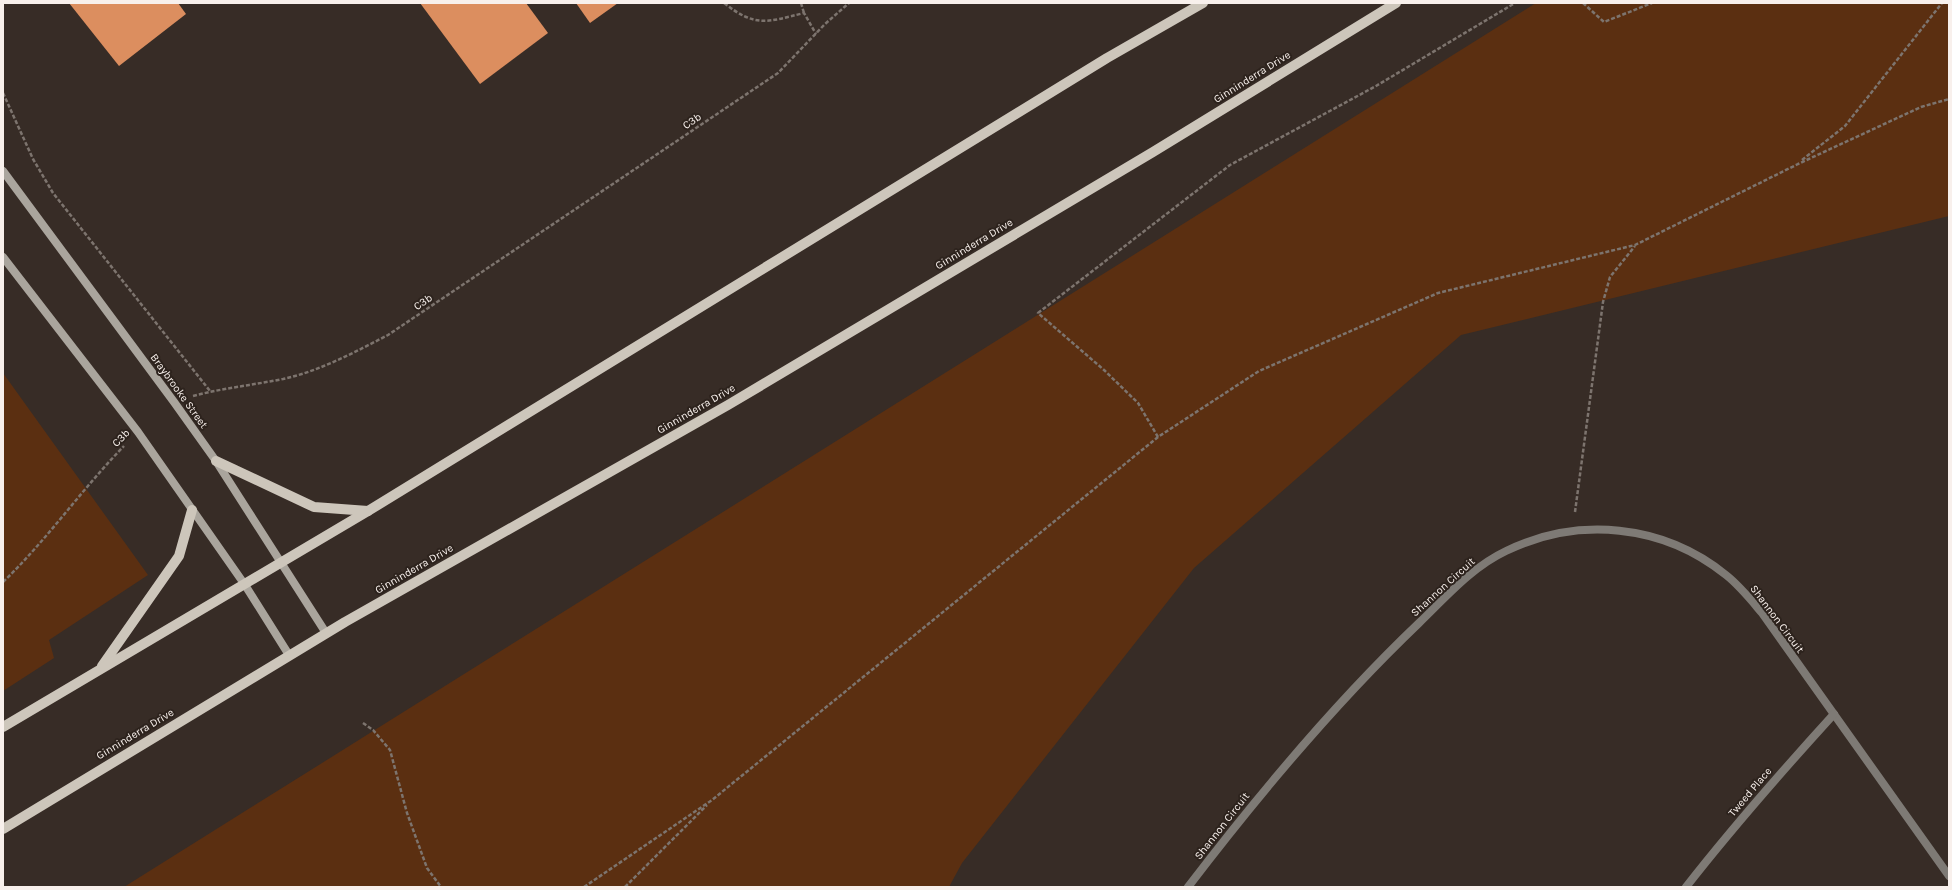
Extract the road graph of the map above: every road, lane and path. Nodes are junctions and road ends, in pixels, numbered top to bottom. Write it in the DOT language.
graph roads {
  1 [pos="724,3"];
  2 [pos="801,3"];
  3 [pos="849,3"];
  4 [pos="1203,3"];
  5 [pos="1396,3"];
  6 [pos="1515,3"];
  7 [pos="1583,3"];
  8 [pos="1652,3"];
  9 [pos="1942,3"];
  10 [pos="804,13"];
  11 [pos="816,34"];
  12 [pos="3,93"];
  13 [pos="1949,99"];
  14 [pos="1798,164"];
  15 [pos="3,171"];
  16 [pos="1635,245"];
  17 [pos="3,257"];
  18 [pos="210,391"];
  19 [pos="174,402"];
  20 [pos="138,432"];
  21 [pos="1158,437"];
  22 [pos="216,461"];
  23 [pos="192,510"];
  24 [pos="368,511"];
  25 [pos="1580,530"];
  26 [pos="281,563"];
  27 [pos="3,582"];
  28 [pos="245,585"];
  29 [pos="326,633"];
  30 [pos="289,656"];
  31 [pos="100,670"];
  32 [pos="1834,714"];
  33 [pos="363,723"];
  34 [pos="3,727"];
  35 [pos="712,800"];
  36 [pos="3,829"];
  37 [pos="1949,876"];
  38 [pos="441,887"];
  39 [pos="584,887"];
  40 [pos="625,887"];
  41 [pos="1188,887"];
  42 [pos="1686,887"];
  1 -- 10 [label="path"];
  2 -- 10 [label="path"];
  3 -- 11 [label="path, C3b"];
  4 -- 24 [label="main road"];
  5 -- 29 [label="main road, Ginninderra Drive"];
  6 -- 21 [label="path"];
  7 -- 8 [label="path"];
  9 -- 14 [label="path"];
  10 -- 11 [label="path"];
  11 -- 18 [label="path, C3b"];
  12 -- 18 [label="path"];
  13 -- 14 [label="path"];
  14 -- 16 [label="path"];
  15 -- 19 [label="street, Braybrooke Street"];
  16 -- 21 [label="path"];
  16 -- 25 [label="path"];
  17 -- 20 [label="street"];
  18 -- 19 [label="path, C3b"];
  19 -- 22 [label="street, Braybrooke Street"];
  20 -- 23 [label="street"];
  20 -- 27 [label="path, C3b"];
  21 -- 35 [label="path"];
  22 -- 24 [label="main road"];
  22 -- 26 [label="street, Braybrooke Street"];
  23 -- 28 [label="street"];
  23 -- 31 [label="main road"];
  24 -- 26 [label="main road"];
  25 -- 32 [label="street, Shannon Circuit"];
  25 -- 41 [label="street, Shannon Circuit"];
  26 -- 28 [label="main road"];
  26 -- 29 [label="street, Braybrooke Street"];
  28 -- 30 [label="street"];
  28 -- 31 [label="main road"];
  29 -- 30 [label="main road, Ginninderra Drive"];
  30 -- 36 [label="main road, Ginninderra Drive"];
  31 -- 34 [label="main road"];
  32 -- 37 [label="street, Shannon Circuit"];
  32 -- 42 [label="street, Tweed Place"];
  33 -- 38 [label="path"];
  35 -- 39 [label="path"];
  35 -- 40 [label="path"];
}
